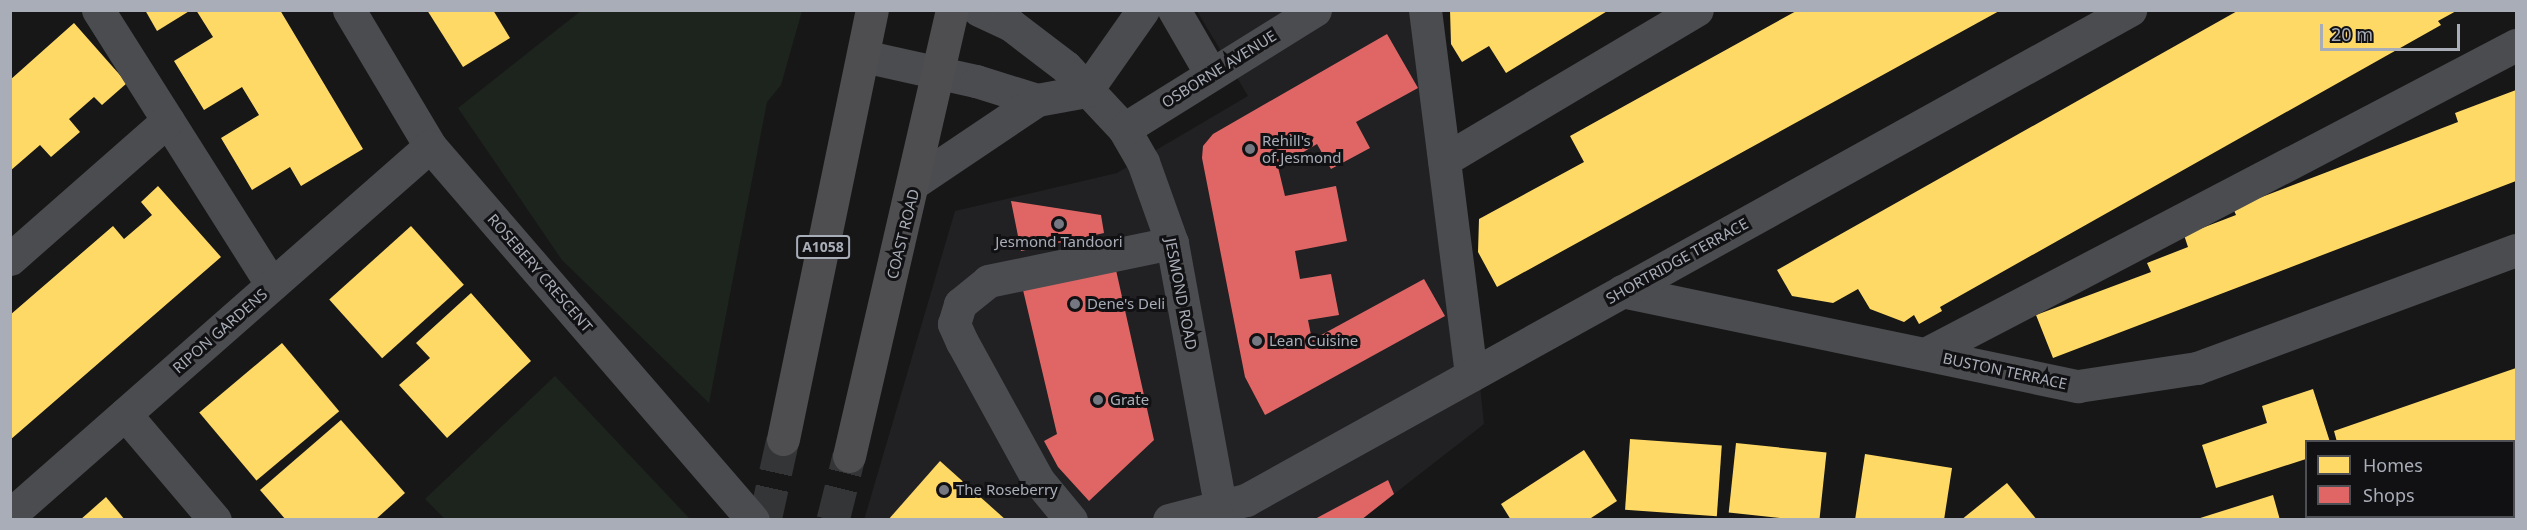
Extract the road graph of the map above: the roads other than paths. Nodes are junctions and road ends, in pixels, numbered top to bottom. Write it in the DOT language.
graph roads {
  1 [pos="98,10"];
  2 [pos="349,10"];
  3 [pos="872,10"];
  4 [pos="952,10"];
  5 [pos="979,10"];
  6 [pos="1143,10"];
  7 [pos="1174,10"];
  8 [pos="1315,10"];
  9 [pos="1425,10"];
  10 [pos="1696,10"];
  11 [pos="2130,10"];
  12 [pos="2517,45"];
  13 [pos="863,56"];
  14 [pos="938,73"];
  15 [pos="1211,74"];
  16 [pos="1086,91"];
  17 [pos="1037,100"];
  18 [pos="168,120"];
  19 [pos="1124,129"];
  20 [pos="430,146"];
  21 [pos="1444,160"];
  22 [pos="915,182"];
  23 [pos="1172,243"];
  24 [pos="2517,250"];
  25 [pos="10,259"];
  26 [pos="272,285"];
  27 [pos="1622,291"];
  28 [pos="1925,354"];
  29 [pos="1471,375"];
  30 [pos="125,414"];
  31 [pos="783,439"];
  32 [pos="849,456"];
  33 [pos="1222,514"];
  34 [pos="10,515"];
  35 [pos="215,519"];
  36 [pos="753,519"];
  37 [pos="1071,519"];
  38 [pos="1169,519"];
  1 -- 18 [label="street"];
  2 -- 20 [label="street, ROSEBERY CRESCENT"];
  3 -- 13 [label="highway, A1058"];
  4 -- 14 [label="highway, COAST ROAD"];
  5 -- 16 [label="street, JESMOND ROAD"];
  6 -- 16 [label="street"];
  7 -- 15 [label="street"];
  8 -- 15 [label="street, OSBORNE AVENUE"];
  9 -- 21 [label="street"];
  10 -- 21 [label="street"];
  11 -- 27 [label="street, SHORTRIDGE TERRACE"];
  12 -- 28 [label="street"];
  13 -- 14 [label="street"];
  13 -- 31 [label="highway, A1058"];
  14 -- 17 [label="street"];
  14 -- 22 [label="highway, COAST ROAD"];
  15 -- 19 [label="street, OSBORNE AVENUE"];
  16 -- 17 [label="street"];
  16 -- 19 [label="street, JESMOND ROAD"];
  17 -- 22 [label="street"];
  18 -- 25 [label="street"];
  18 -- 26 [label="street"];
  19 -- 23 [label="street, JESMOND ROAD"];
  20 -- 26 [label="street, RIPON GARDENS"];
  20 -- 36 [label="street, ROSEBERY CRESCENT"];
  21 -- 29 [label="street"];
  22 -- 32 [label="highway, COAST ROAD"];
  23 -- 33 [label="street, JESMOND ROAD"];
  23 -- 37 [label="street"];
  24 -- 28 [label="street, BUSTON TERRACE"];
  26 -- 30 [label="street, RIPON GARDENS"];
  27 -- 28 [label="street, BUSTON TERRACE"];
  27 -- 29 [label="street, SHORTRIDGE TERRACE"];
  29 -- 33 [label="street, SHORTRIDGE TERRACE"];
  30 -- 34 [label="street, RIPON GARDENS"];
  30 -- 35 [label="street"];
  33 -- 38 [label="street, SHORTRIDGE TERRACE"];
}
